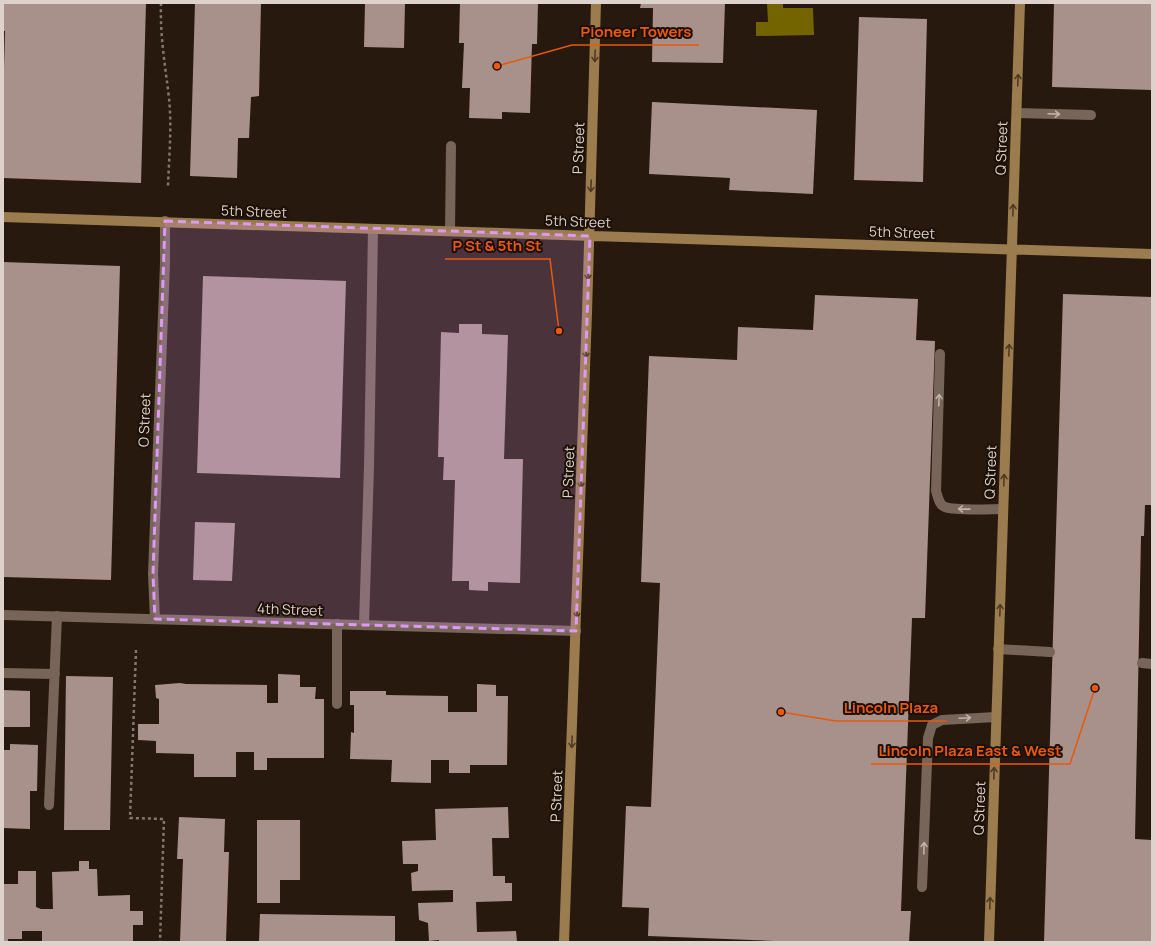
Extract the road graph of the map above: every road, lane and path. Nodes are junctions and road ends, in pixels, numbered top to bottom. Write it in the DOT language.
graph roads {
  1 [pos="161,3"];
  2 [pos="596,3"];
  3 [pos="1020,3"];
  4 [pos="1016,113"];
  5 [pos="1091,115"];
  6 [pos="451,146"];
  7 [pos="168,186"];
  8 [pos="3,216"];
  9 [pos="165,222"];
  10 [pos="374,229"];
  11 [pos="450,231"];
  12 [pos="590,236"];
  13 [pos="1012,249"];
  14 [pos="1152,254"];
  15 [pos="940,354"];
  16 [pos="1003,509"];
  17 [pos="3,615"];
  18 [pos="57,616"];
  19 [pos="155,619"];
  20 [pos="337,624"];
  21 [pos="364,625"];
  22 [pos="576,631"];
  23 [pos="998,649"];
  24 [pos="136,650"];
  25 [pos="1050,652"];
  26 [pos="3,673"];
  27 [pos="55,674"];
  28 [pos="337,704"];
  29 [pos="996,716"];
  30 [pos="49,805"];
  31 [pos="922,887"];
  32 [pos="160,942"];
  33 [pos="564,942"];
  34 [pos="989,942"];
  1 -- 7 [label="path"];
  2 -- 12 [label="main road, P Street, one-way"];
  4 -- 3 [label="main road, Q Street, one-way"];
  4 -- 5 [label="street, one-way"];
  13 -- 4 [label="main road, Q Street, one-way"];
  6 -- 11 [label="street"];
  8 -- 9 [label="main road, 5th Street"];
  9 -- 10 [label="main road, 5th Street"];
  9 -- 19 [label="street, O Street"];
  10 -- 11 [label="main road, 5th Street"];
  10 -- 21 [label="street"];
  11 -- 12 [label="main road, 5th Street"];
  12 -- 13 [label="main road, 5th Street"];
  12 -- 22 [label="main road, P Street, one-way"];
  13 -- 14 [label="main road, 5th Street"];
  16 -- 13 [label="main road, Q Street, one-way"];
  16 -- 15 [label="street, one-way"];
  23 -- 16 [label="main road, Q Street, one-way"];
  17 -- 18 [label="street, 4th Street"];
  18 -- 19 [label="street, 4th Street"];
  18 -- 27 [label="street"];
  19 -- 20 [label="street, 4th Street"];
  20 -- 21 [label="street, 4th Street"];
  20 -- 28 [label="street"];
  21 -- 22 [label="street, 4th Street"];
  22 -- 33 [label="main road, P Street, one-way"];
  23 -- 25 [label="street"];
  23 -- 29 [label="main road, Q Street"];
  24 -- 32 [label="path"];
  26 -- 27 [label="street"];
  27 -- 30 [label="street"];
  31 -- 29 [label="street, one-way"];
  34 -- 29 [label="main road, Q Street, one-way"];
}
